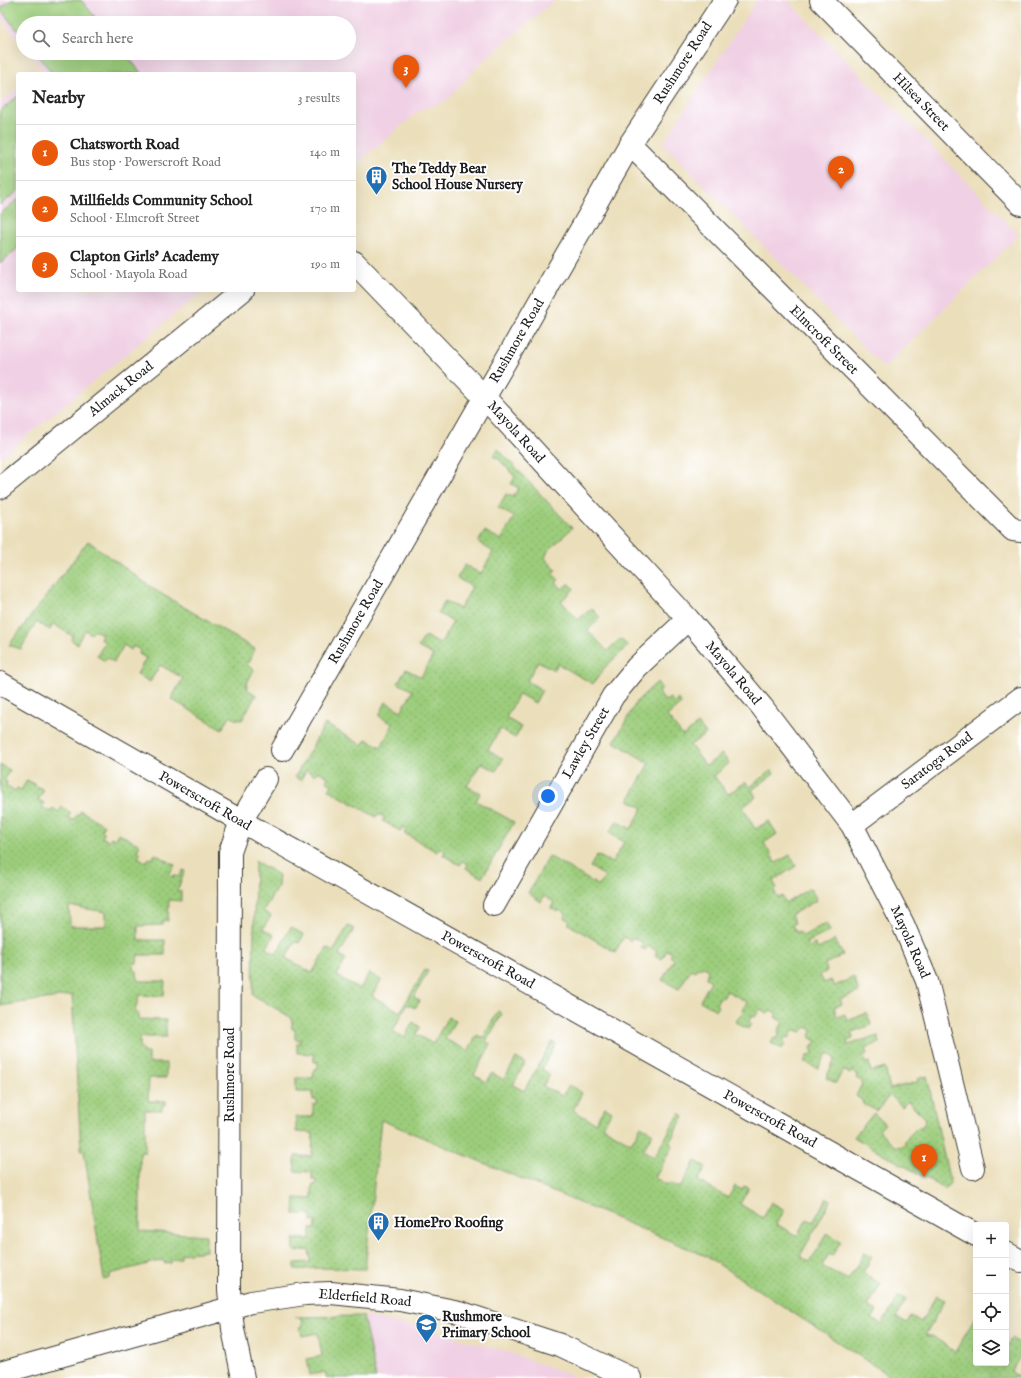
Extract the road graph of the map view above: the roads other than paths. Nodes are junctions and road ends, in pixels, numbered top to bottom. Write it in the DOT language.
graph roads {
  1 [pos="725,0"];
  2 [pos="821,0"];
  3 [pos="630,144"];
  4 [pos="1021,204"];
  5 [pos="356,264"];
  6 [pos="241,292"];
  7 [pos="485,398"];
  8 [pos="0,488"];
  9 [pos="1021,531"];
  10 [pos="688,620"];
  11 [pos="0,683"];
  12 [pos="1021,698"];
  13 [pos="282,750"];
  14 [pos="266,780"];
  15 [pos="241,821"];
  16 [pos="852,825"];
  17 [pos="494,905"];
  18 [pos="973,1168"];
  19 [pos="973,1233"];
  20 [pos="1009,1255"];
  21 [pos="1021,1261"];
  22 [pos="231,1308"];
  23 [pos="0,1374"];
  24 [pos="243,1378"];
  25 [pos="630,1378"];
  1 -- 3 [label="street, Rushmore Road"];
  2 -- 4 [label="street, Hilsea Street"];
  3 -- 7 [label="street, Rushmore Road"];
  3 -- 9 [label="street, Elmcroft Street"];
  5 -- 7 [label="street, Mayola Road"];
  6 -- 8 [label="street, Almack Road"];
  7 -- 10 [label="street, Mayola Road"];
  7 -- 13 [label="street, Rushmore Road"];
  10 -- 16 [label="street, Mayola Road"];
  10 -- 17 [label="street, Lawley Street"];
  11 -- 15 [label="street, Powerscroft Road"];
  12 -- 16 [label="street, Saratoga Road"];
  14 -- 15 [label="street, Rushmore Road"];
  15 -- 19 [label="street, Powerscroft Road"];
  15 -- 22 [label="street, Rushmore Road"];
  16 -- 18 [label="street, Mayola Road"];
  20 -- 21 [label="street"];
  22 -- 23 [label="street, Elderfield Road"];
  22 -- 24 [label="street, Rushmore Road"];
  22 -- 25 [label="street, Elderfield Road"];
}
